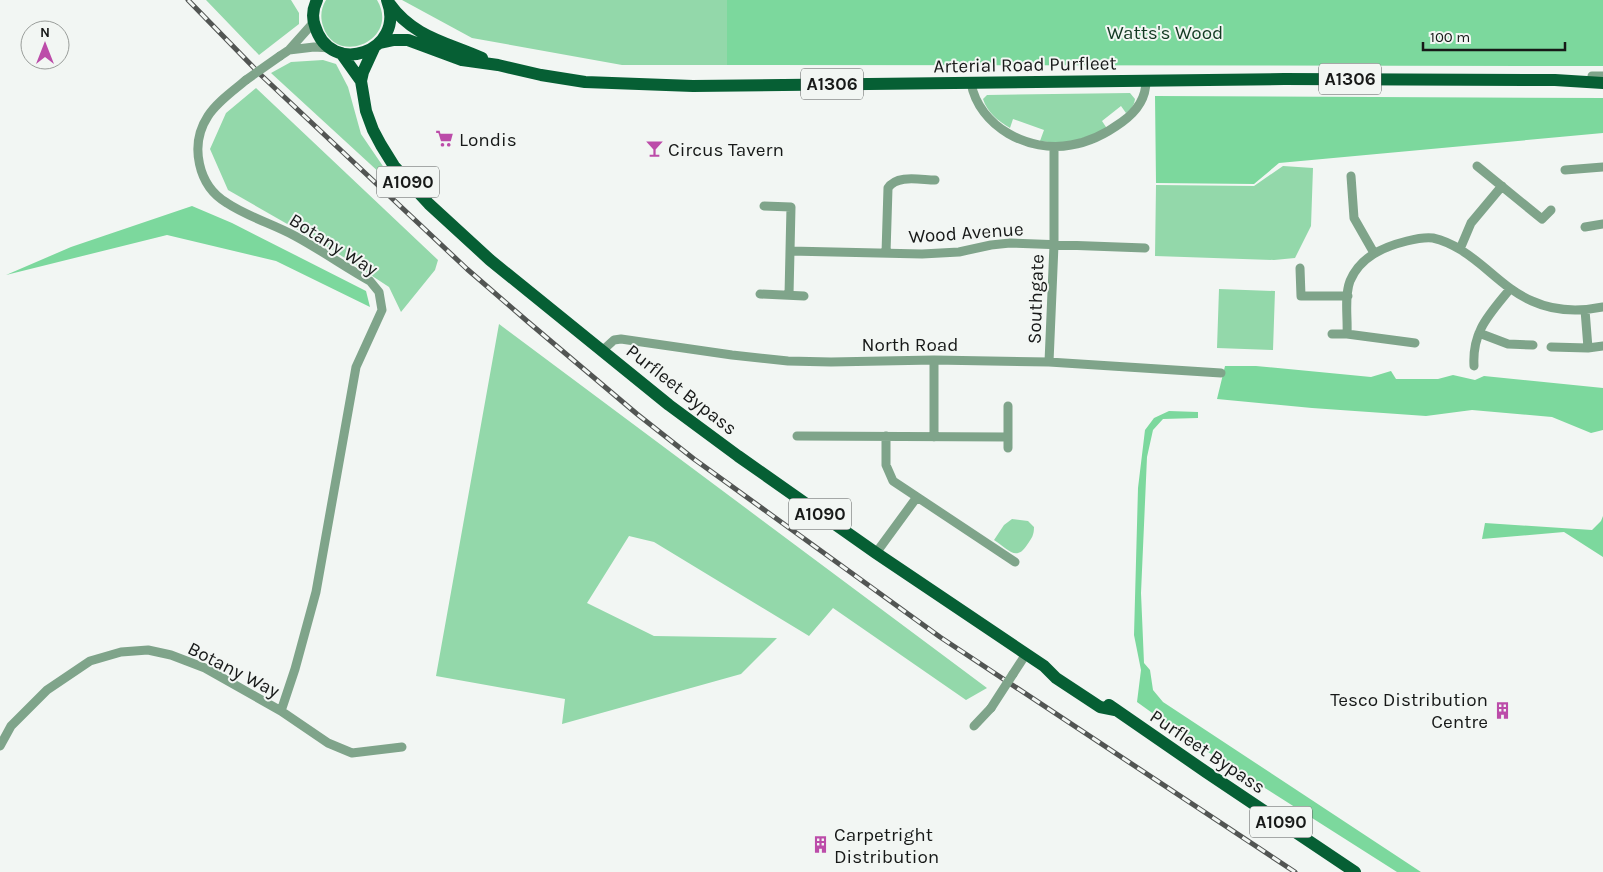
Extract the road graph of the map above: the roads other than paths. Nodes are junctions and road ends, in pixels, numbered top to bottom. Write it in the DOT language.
graph roads {
  1 [pos="306,0"];
  2 [pos="317,0"];
  3 [pos="388,0"];
  4 [pos="313,18"];
  5 [pos="377,46"];
  6 [pos="289,50"];
  7 [pos="336,51"];
  8 [pos="498,65"];
  9 [pos="1599,76"];
  10 [pos="1555,80"];
  11 [pos="360,81"];
  12 [pos="1146,81"];
  13 [pos="971,83"];
  14 [pos="1603,84"];
  15 [pos="1054,147"];
  16 [pos="1477,166"];
  17 [pos="1603,167"];
  18 [pos="1565,170"];
  19 [pos="1351,176"];
  20 [pos="936,180"];
  21 [pos="1502,186"];
  22 [pos="764,206"];
  23 [pos="1551,210"];
  24 [pos="1603,224"];
  25 [pos="1585,227"];
  26 [pos="1054,245"];
  27 [pos="1145,248"];
  28 [pos="1460,249"];
  29 [pos="790,251"];
  30 [pos="886,253"];
  31 [pos="1374,253"];
  32 [pos="1300,268"];
  33 [pos="1510,290"];
  34 [pos="760,294"];
  35 [pos="789,295"];
  36 [pos="804,296"];
  37 [pos="1348,296"];
  38 [pos="1603,307"];
  39 [pos="1585,310"];
  40 [pos="1479,333"];
  41 [pos="1332,334"];
  42 [pos="1348,334"];
  43 [pos="1415,343"];
  44 [pos="1533,345"];
  45 [pos="1603,346"];
  46 [pos="1551,347"];
  47 [pos="1588,348"];
  48 [pos="603,350"];
  49 [pos="934,360"];
  50 [pos="1049,362"];
  51 [pos="1474,366"];
  52 [pos="1221,373"];
  53 [pos="1008,406"];
  54 [pos="797,436"];
  55 [pos="886,436"];
  56 [pos="934,437"];
  57 [pos="1008,437"];
  58 [pos="1008,448"];
  59 [pos="916,497"];
  60 [pos="876,553"];
  61 [pos="1015,562"];
  62 [pos="1026,654"];
  63 [pos="281,711"];
  64 [pos="974,726"];
  65 [pos="0,746"];
  66 [pos="402,747"];
  67 [pos="1355,872"];
  1 -- 4 [label="main road"];
  2 -- 4 [label="main road"];
  3 -- 5 [label="main road"];
  3 -- 8 [label="main road, Arterial Road Purfleet / A1306"];
  4 -- 6 [label="street, Botany Way"];
  4 -- 7 [label="main road, Purfleet Bypass"];
  5 -- 7 [label="main road, Arterial Road Purfleet"];
  5 -- 8 [label="main road, Arterial Road Purfleet / A1306"];
  5 -- 11 [label="main road"];
  6 -- 7 [label="street, Botany Way"];
  6 -- 63 [label="street, Botany Way, bridge"];
  7 -- 11 [label="main road, Purfleet Bypass / A1090"];
  8 -- 13 [label="main road, Arterial Road Purfleet / A1306"];
  9 -- 10 [label="main road, Arterial Road Purfleet / A1306"];
  10 -- 12 [label="main road, Arterial Road Purfleet / A1306"];
  10 -- 14 [label="main road, Arterial Road Purfleet / A1306"];
  11 -- 48 [label="main road, Purfleet Bypass / A1090"];
  12 -- 13 [label="main road, Arterial Road Purfleet / A1306"];
  12 -- 15 [label="street"];
  13 -- 15 [label="street"];
  15 -- 26 [label="street, Southgate"];
  16 -- 21 [label="street"];
  17 -- 18 [label="street"];
  19 -- 31 [label="street"];
  20 -- 30 [label="street"];
  21 -- 23 [label="street"];
  21 -- 28 [label="street"];
  22 -- 29 [label="street"];
  24 -- 25 [label="street"];
  26 -- 27 [label="street, Wood Avenue"];
  26 -- 30 [label="street, Wood Avenue"];
  26 -- 50 [label="street, Southgate"];
  28 -- 31 [label="street"];
  28 -- 33 [label="street"];
  29 -- 30 [label="street, Wood Avenue"];
  29 -- 35 [label="street"];
  31 -- 37 [label="street"];
  32 -- 37 [label="street"];
  33 -- 39 [label="street"];
  33 -- 40 [label="street"];
  34 -- 35 [label="street"];
  35 -- 36 [label="street"];
  37 -- 42 [label="street"];
  38 -- 39 [label="street"];
  39 -- 47 [label="street"];
  40 -- 44 [label="street"];
  40 -- 51 [label="street"];
  41 -- 42 [label="street"];
  42 -- 43 [label="street"];
  45 -- 47 [label="street"];
  46 -- 47 [label="street"];
  48 -- 49 [label="street, North Road"];
  48 -- 60 [label="main road, Purfleet Bypass / A1090"];
  49 -- 50 [label="street, North Road"];
  49 -- 56 [label="street"];
  50 -- 52 [label="street, North Road"];
  53 -- 57 [label="street"];
  54 -- 55 [label="street"];
  55 -- 56 [label="street"];
  55 -- 59 [label="street"];
  56 -- 57 [label="street"];
  57 -- 58 [label="street"];
  59 -- 60 [label="street"];
  59 -- 61 [label="street"];
  60 -- 62 [label="main road, Purfleet Bypass / A1090"];
  62 -- 64 [label="street, bridge"];
  62 -- 67 [label="main road, Purfleet Bypass / A1090"];
  63 -- 65 [label="street, Botany Way"];
  63 -- 66 [label="street, Botany Way"];
}
